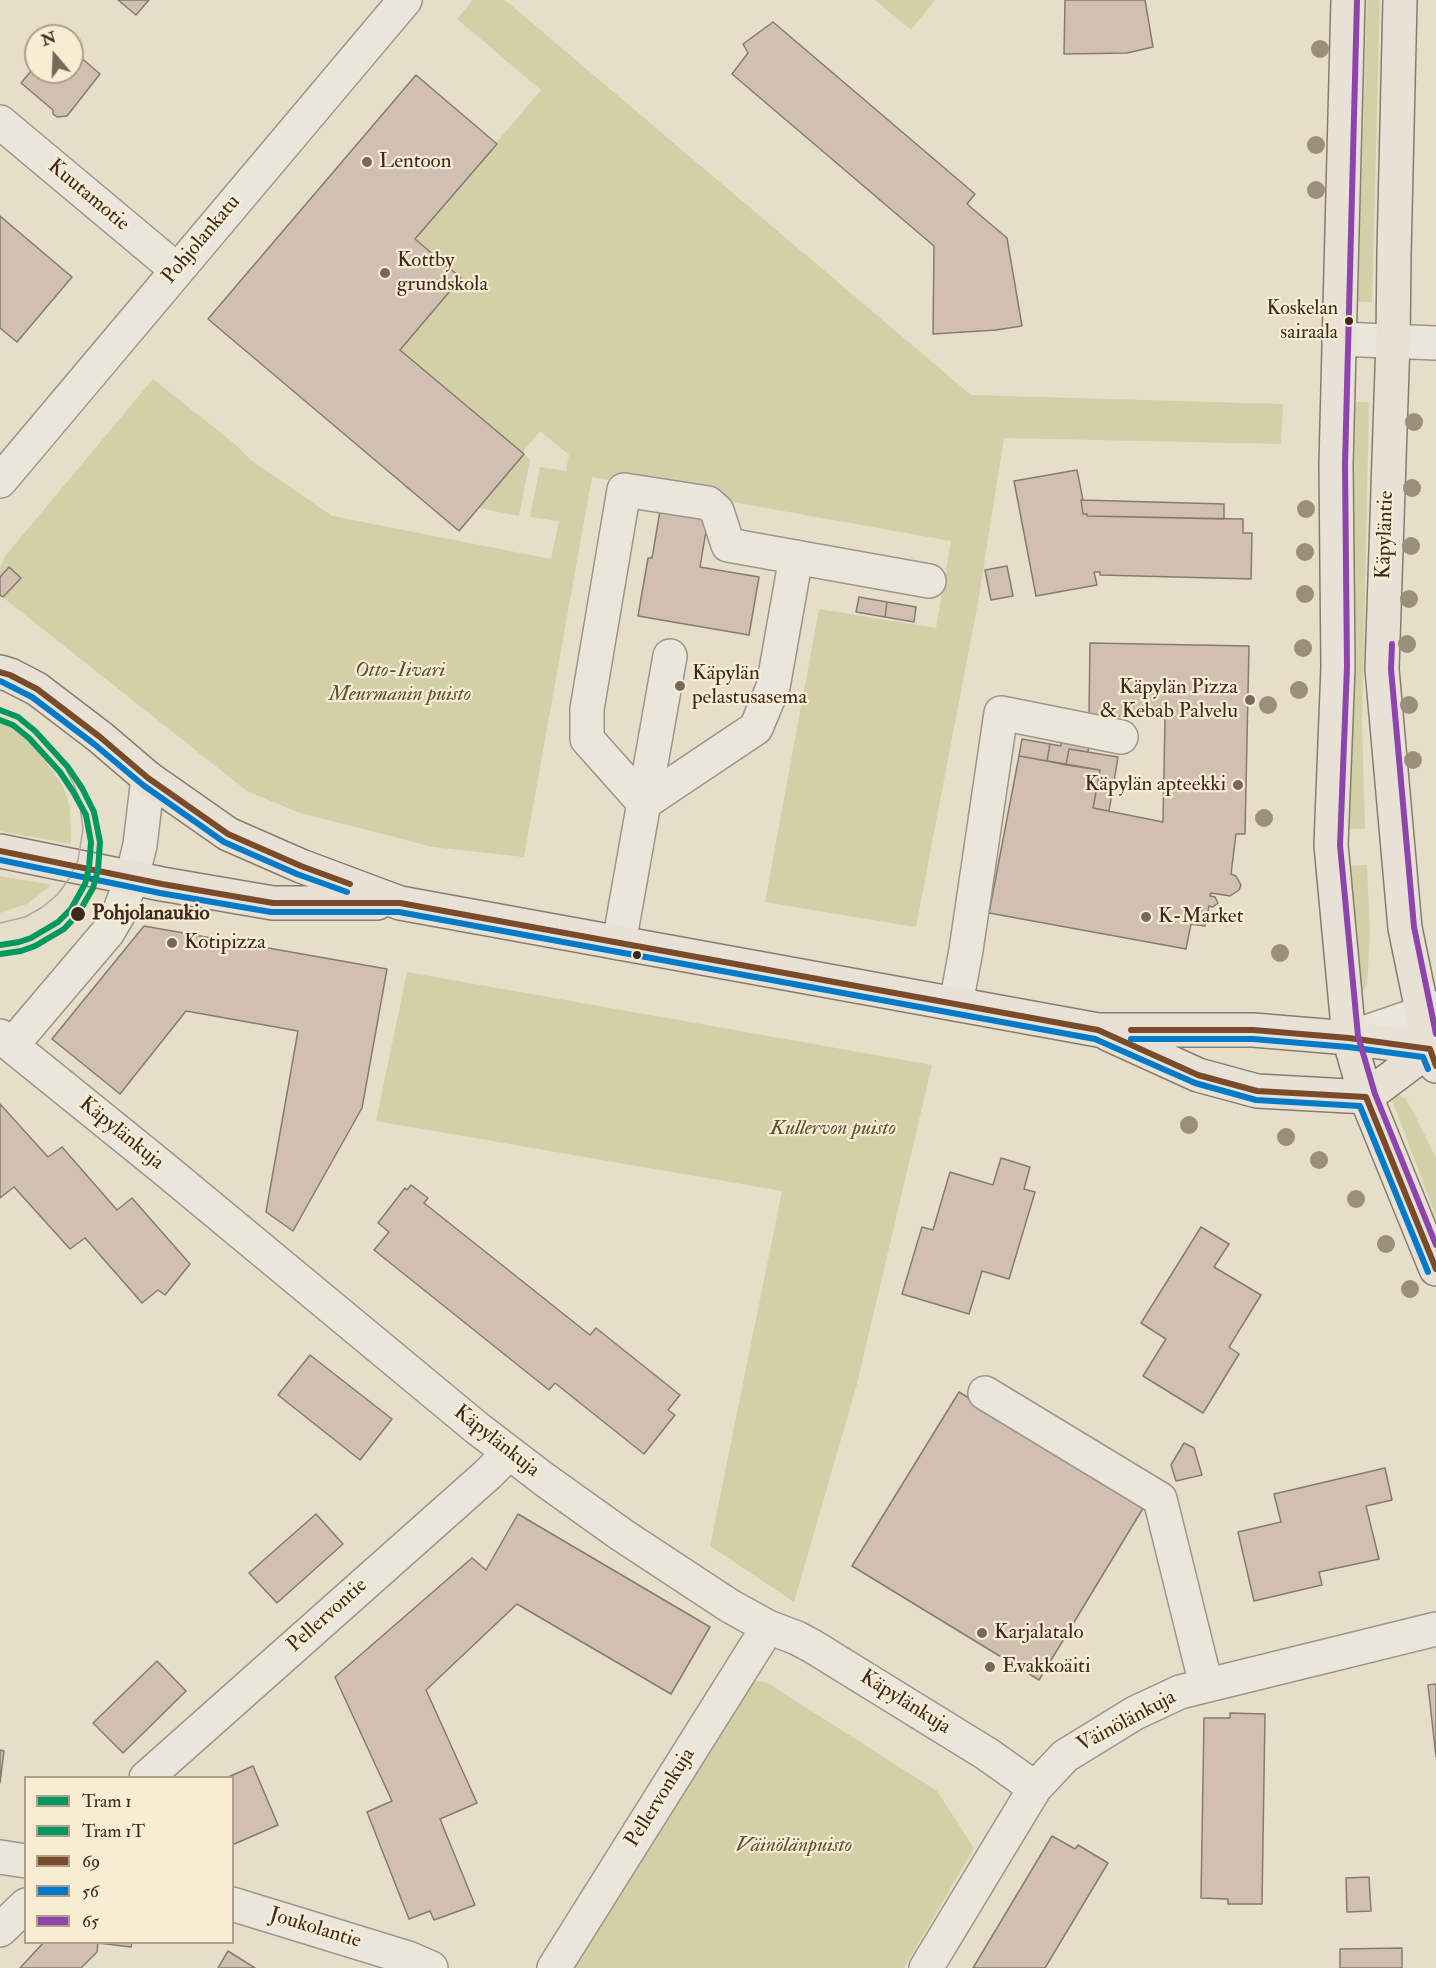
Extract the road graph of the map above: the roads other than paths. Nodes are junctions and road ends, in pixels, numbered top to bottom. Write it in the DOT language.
graph roads {
  1 [pos="405,0"];
  2 [pos="1348,0"];
  3 [pos="1400,0"];
  4 [pos="0,122"];
  5 [pos="177,270"];
  6 [pos="1339,339"];
  7 [pos="1393,340"];
  8 [pos="1436,343"];
  9 [pos="0,481"];
  10 [pos="796,557"];
  11 [pos="929,581"];
  12 [pos="670,656"];
  13 [pos="0,672"];
  14 [pos="1120,736"];
  15 [pos="148,778"];
  16 [pos="644,803"];
  17 [pos="0,851"];
  18 [pos="132,878"];
  19 [pos="400,903"];
  20 [pos="619,943"];
  21 [pos="956,1004"];
  22 [pos="1429,1010"];
  23 [pos="1098,1030"];
  24 [pos="1349,1038"];
  25 [pos="6,1041"];
  26 [pos="1434,1056"];
  27 [pos="1366,1097"];
  28 [pos="1436,1269"];
  29 [pos="985,1394"];
  30 [pos="509,1453"];
  31 [pos="768,1627"];
  32 [pos="1436,1629"];
  33 [pos="1206,1686"];
  34 [pos="148,1776"];
  35 [pos="1035,1788"];
  36 [pos="0,1857"];
  37 [pos="24,1861"];
  38 [pos="234,1905"];
  39 [pos="24,1907"];
  40 [pos="0,1930"];
  41 [pos="431,1968"];
  42 [pos="554,1968"];
  43 [pos="926,1968"];
  1 -- 5 [label="street, Pohjolankatu"];
  2 -- 6 [label="main road"];
  3 -- 7 [label="main road, Käpyläntie"];
  4 -- 5 [label="street, Kuutamotie"];
  5 -- 9 [label="street, Pohjolankatu"];
  6 -- 7 [label="street"];
  6 -- 24 [label="main road"];
  7 -- 8 [label="street"];
  7 -- 22 [label="main road, Käpyläntie"];
  10 -- 11 [label="street"];
  10 -- 16 [label="street"];
  10 -- 16 [label="street"];
  12 -- 16 [label="street"];
  13 -- 15 [label="main road"];
  14 -- 21 [label="street"];
  15 -- 18 [label="street"];
  15 -- 19 [label="main road"];
  16 -- 20 [label="street"];
  17 -- 18 [label="main road"];
  18 -- 19 [label="main road"];
  18 -- 25 [label="street"];
  19 -- 20 [label="main road"];
  20 -- 21 [label="main road"];
  21 -- 23 [label="main road"];
  22 -- 24 [label="street"];
  22 -- 26 [label="main road, Käpyläntie"];
  23 -- 24 [label="main road"];
  23 -- 27 [label="main road"];
  24 -- 26 [label="main road"];
  24 -- 27 [label="main road"];
  25 -- 30 [label="street, Käpylänkuja"];
  26 -- 27 [label="main road"];
  27 -- 28 [label="main road"];
  29 -- 33 [label="street"];
  30 -- 31 [label="street, Käpylänkuja"];
  30 -- 34 [label="street, Pellervontie"];
  31 -- 35 [label="street, Käpylänkuja"];
  31 -- 42 [label="street, Pellervonkuja"];
  32 -- 33 [label="street, Väinölänkuja"];
  33 -- 35 [label="street, Väinölänkuja"];
  35 -- 43 [label="street, Väinölänkuja"];
  36 -- 37 [label="street"];
  38 -- 41 [label="street, Joukolantie"];
  39 -- 40 [label="street"];
}
